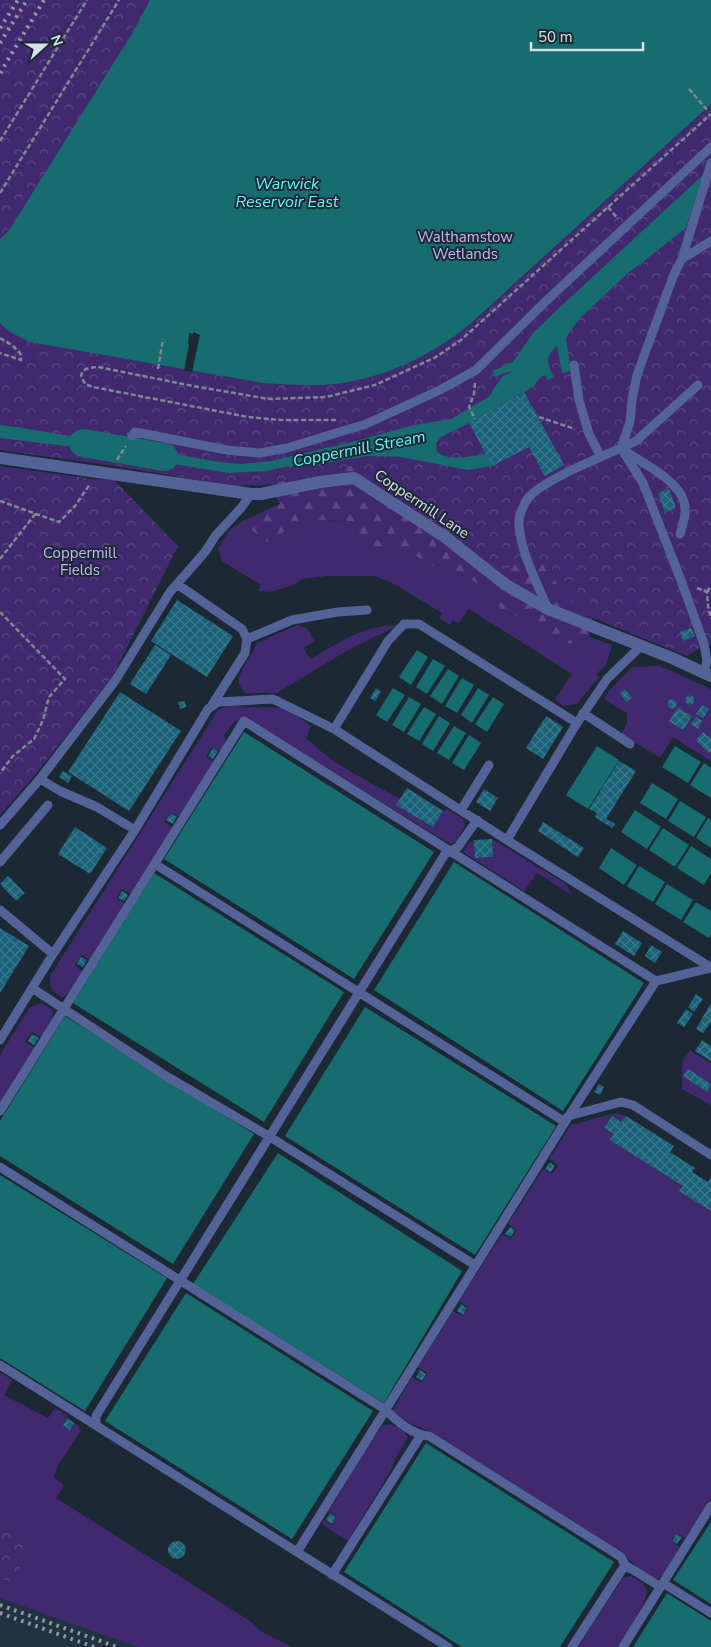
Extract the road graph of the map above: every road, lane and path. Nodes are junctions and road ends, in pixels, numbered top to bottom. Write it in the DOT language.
graph roads {
  1 [pos="87,0"];
  2 [pos="119,0"];
  3 [pos="689,90"];
  4 [pos="710,113"];
  5 [pos="0,141"];
  6 [pos="711,146"];
  7 [pos="711,163"];
  8 [pos="0,193"];
  9 [pos="608,206"];
  10 [pos="625,227"];
  11 [pos="711,241"];
  12 [pos="682,259"];
  13 [pos="0,338"];
  14 [pos="163,339"];
  15 [pos="0,353"];
  16 [pos="574,365"];
  17 [pos="158,369"];
  18 [pos="476,370"];
  19 [pos="698,385"];
  20 [pos="539,417"];
  21 [pos="476,419"];
  22 [pos="341,420"];
  23 [pos="588,434"];
  24 [pos="132,436"];
  25 [pos="621,448"];
  26 [pos="601,457"];
  27 [pos="0,458"];
  28 [pos="96,471"];
  29 [pos="251,494"];
  30 [pos="0,501"];
  31 [pos="36,513"];
  32 [pos="680,534"];
  33 [pos="0,559"];
  34 [pos="682,583"];
  35 [pos="177,584"];
  36 [pos="711,586"];
  37 [pos="707,592"];
  38 [pos="548,609"];
  39 [pos="367,610"];
  40 [pos="0,612"];
  41 [pos="711,619"];
  42 [pos="247,639"];
  43 [pos="641,646"];
  44 [pos="708,674"];
  45 [pos="210,707"];
  46 [pos="583,713"];
  47 [pos="577,723"];
  48 [pos="334,729"];
  49 [pos="630,744"];
  50 [pos="489,765"];
  51 [pos="0,773"];
  52 [pos="40,779"];
  53 [pos="48,805"];
  54 [pos="460,810"];
  55 [pos="477,820"];
  56 [pos="0,825"];
  57 [pos="134,830"];
  58 [pos="508,840"];
  59 [pos="450,851"];
  60 [pos="0,862"];
  61 [pos="155,864"];
  62 [pos="0,910"];
  63 [pos="53,954"];
  64 [pos="711,968"];
  65 [pos="656,981"];
  66 [pos="32,988"];
  67 [pos="359,992"];
  68 [pos="64,1008"];
  69 [pos="3,1030"];
  70 [pos="0,1040"];
  71 [pos="0,1111"];
  72 [pos="566,1119"];
  73 [pos="270,1137"];
  74 [pos="711,1155"];
  75 [pos="0,1167"];
  76 [pos="475,1265"];
  77 [pos="181,1280"];
  78 [pos="0,1365"];
  79 [pos="386,1410"];
  80 [pos="96,1425"];
  81 [pos="421,1435"];
  82 [pos="711,1506"];
  83 [pos="297,1552"];
  84 [pos="625,1565"];
  85 [pos="332,1575"];
  86 [pos="662,1585"];
  87 [pos="711,1613"];
  88 [pos="448,1647"];
  89 [pos="572,1647"];
  90 [pos="623,1647"];
  1 -- 5 [label="path"];
  2 -- 8 [label="path"];
  3 -- 4 [label="path"];
  4 -- 9 [label="path"];
  6 -- 10 [label="lane"];
  7 -- 12 [label="lane"];
  9 -- 10 [label="path"];
  9 -- 22 [label="path"];
  10 -- 18 [label="lane"];
  11 -- 12 [label="lane"];
  12 -- 25 [label="lane"];
  13 -- 15 [label="path"];
  14 -- 17 [label="path"];
  16 -- 23 [label="lane"];
  18 -- 21 [label="path"];
  18 -- 24 [label="lane"];
  19 -- 25 [label="lane"];
  20 -- 23 [label="path"];
  23 -- 26 [label="lane"];
  25 -- 26 [label="lane"];
  25 -- 32 [label="lane"];
  25 -- 34 [label="lane"];
  26 -- 38 [label="lane"];
  27 -- 28 [label="street, Coppermill Lane"];
  28 -- 29 [label="street, Coppermill Lane"];
  28 -- 31 [label="path"];
  29 -- 35 [label="lane"];
  29 -- 38 [label="street, Coppermill Lane"];
  30 -- 31 [label="path"];
  31 -- 33 [label="path"];
  34 -- 37 [label="path"];
  34 -- 44 [label="lane"];
  35 -- 42 [label="lane"];
  35 -- 52 [label="lane"];
  36 -- 37 [label="path"];
  37 -- 41 [label="path"];
  38 -- 43 [label="street, Coppermill Lane"];
  39 -- 42 [label="lane"];
  40 -- 51 [label="path"];
  42 -- 45 [label="lane"];
  43 -- 44 [label="street, Coppermill Lane"];
  43 -- 46 [label="lane"];
  45 -- 48 [label="lane"];
  45 -- 57 [label="lane"];
  46 -- 47 [label="lane"];
  46 -- 49 [label="lane"];
  47 -- 48 [label="lane"];
  47 -- 58 [label="lane"];
  48 -- 54 [label="lane"];
  50 -- 54 [label="lane"];
  52 -- 56 [label="lane"];
  52 -- 57 [label="lane"];
  53 -- 60 [label="lane"];
  54 -- 55 [label="lane"];
  55 -- 58 [label="lane"];
  55 -- 59 [label="lane"];
  57 -- 63 [label="lane"];
  58 -- 64 [label="lane"];
  59 -- 61 [label="lane"];
  59 -- 65 [label="lane"];
  59 -- 67 [label="lane"];
  61 -- 67 [label="lane"];
  61 -- 68 [label="lane"];
  62 -- 63 [label="lane"];
  63 -- 66 [label="lane"];
  64 -- 65 [label="lane"];
  65 -- 72 [label="lane"];
  66 -- 68 [label="lane"];
  66 -- 69 [label="lane"];
  67 -- 72 [label="lane"];
  67 -- 73 [label="lane"];
  68 -- 71 [label="lane"];
  68 -- 73 [label="lane"];
  69 -- 70 [label="lane"];
  72 -- 74 [label="lane"];
  72 -- 76 [label="lane"];
  73 -- 76 [label="lane"];
  73 -- 77 [label="lane"];
  75 -- 77 [label="lane"];
  76 -- 79 [label="lane"];
  77 -- 79 [label="lane"];
  77 -- 80 [label="lane"];
  78 -- 80 [label="lane"];
  79 -- 81 [label="lane"];
  79 -- 83 [label="lane"];
  80 -- 83 [label="lane"];
  81 -- 84 [label="lane"];
  81 -- 85 [label="lane"];
  82 -- 86 [label="lane"];
  83 -- 85 [label="lane"];
  84 -- 86 [label="lane"];
  84 -- 89 [label="lane"];
  85 -- 88 [label="lane"];
  86 -- 87 [label="lane"];
  86 -- 90 [label="lane"];
}
